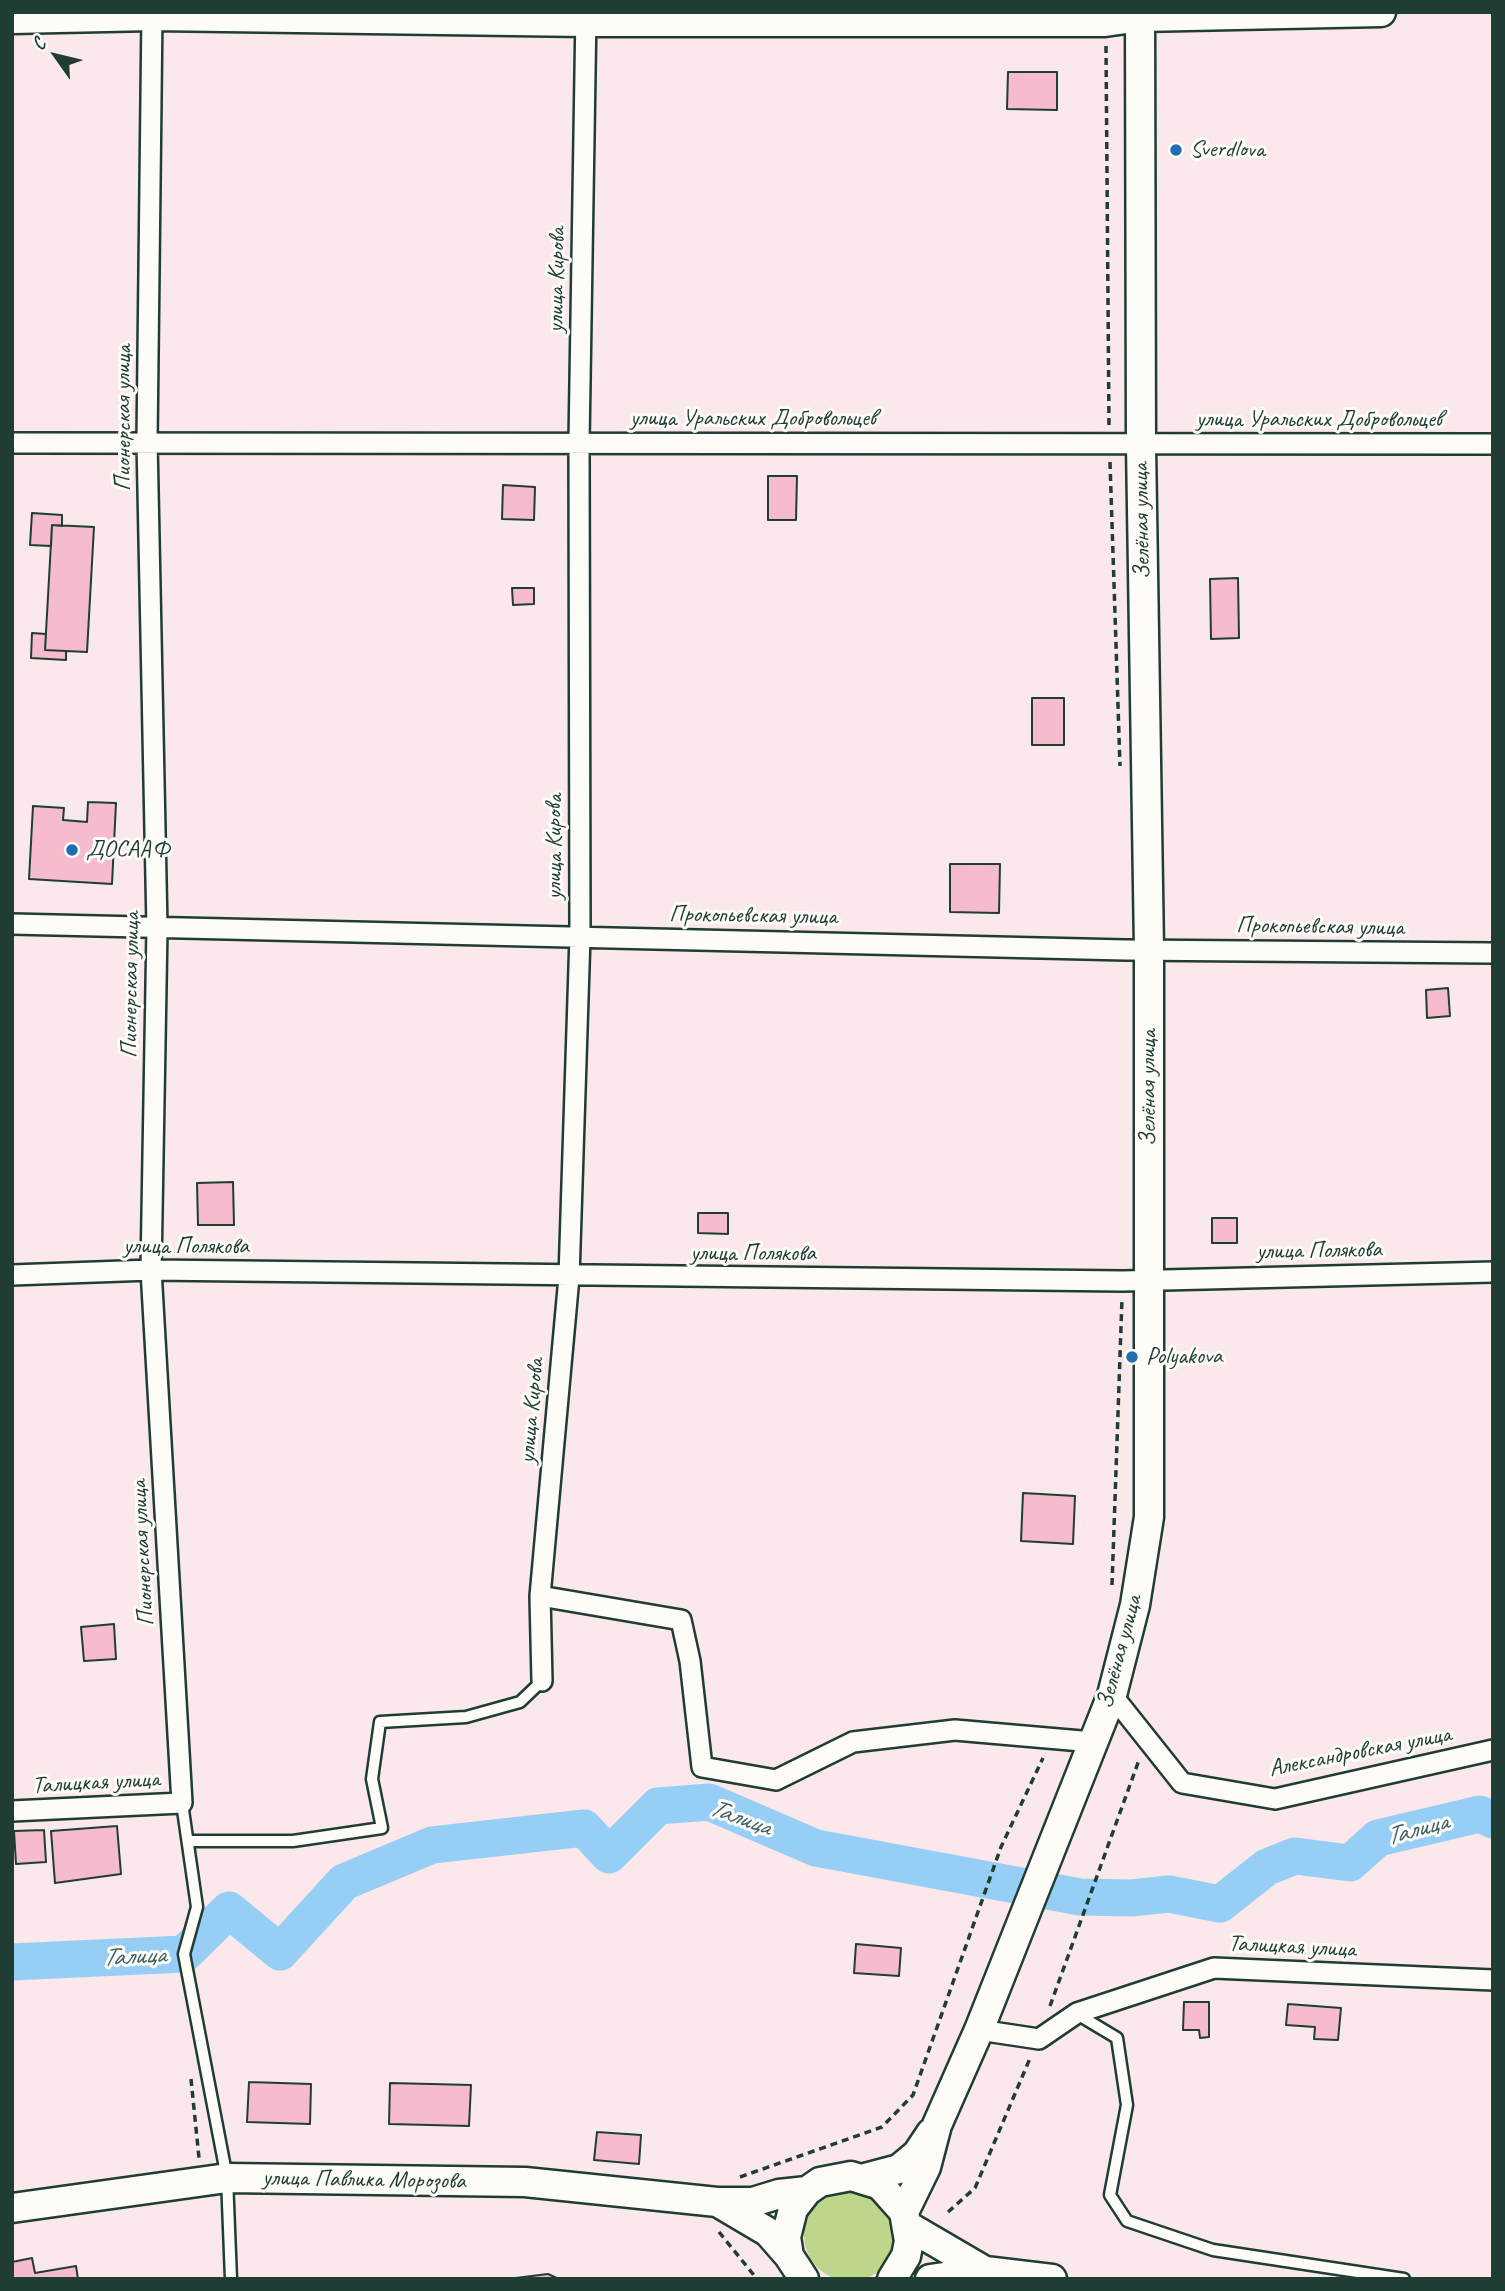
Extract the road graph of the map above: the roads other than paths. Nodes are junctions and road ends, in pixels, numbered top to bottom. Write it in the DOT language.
graph roads {
  1 [pos="1381,12"];
  2 [pos="153,14"];
  3 [pos="1140,15"];
  4 [pos="585,17"];
  5 [pos="12,19"];
  6 [pos="148,441"];
  7 [pos="579,442"];
  8 [pos="12,443"];
  9 [pos="1493,444"];
  10 [pos="1141,445"];
  11 [pos="12,924"];
  12 [pos="157,928"];
  13 [pos="580,936"];
  14 [pos="1149,949"];
  15 [pos="1493,953"];
  16 [pos="151,1270"];
  17 [pos="1493,1272"];
  18 [pos="12,1275"];
  19 [pos="569,1277"];
  20 [pos="1150,1280"];
  21 [pos="540,1596"];
  22 [pos="541,1681"];
  23 [pos="1112,1695"];
  24 [pos="1093,1742"];
  25 [pos="1493,1750"];
  26 [pos="182,1803"];
  27 [pos="12,1811"];
  28 [pos="189,1840"];
  29 [pos="1493,1980"];
  30 [pos="1077,2013"];
  31 [pos="979,2030"];
  32 [pos="937,2125"];
  33 [pos="227,2178"];
  34 [pos="865,2178"];
  35 [pos="807,2191"];
  36 [pos="12,2208"];
  37 [pos="714,2212"];
  38 [pos="906,2219"];
  39 [pos="798,2271"];
  40 [pos="985,2271"];
  41 [pos="231,2279"];
  42 [pos="892,2279"];
  43 [pos="930,2279"];
  44 [pos="1052,2279"];
  45 [pos="1404,2279"];
  1 -- 3 [label="main road"];
  2 -- 4 [label="main road"];
  2 -- 5 [label="main road"];
  2 -- 6 [label="street, Пионерская улица"];
  3 -- 4 [label="main road"];
  3 -- 10 [label="main road, Зелёная улица"];
  4 -- 7 [label="street, улица Кирова"];
  6 -- 7 [label="street, улица Уральских Добровольцев"];
  6 -- 8 [label="street, улица Уральских Добровольцев"];
  6 -- 12 [label="street, Пионерская улица"];
  7 -- 10 [label="street, улица Уральских Добровольцев"];
  7 -- 13 [label="street, улица Кирова"];
  9 -- 10 [label="street, улица Уральских Добровольцев"];
  10 -- 14 [label="main road, Зелёная улица"];
  11 -- 12 [label="street, Прокопьевская улица"];
  12 -- 13 [label="street, Прокопьевская улица"];
  12 -- 16 [label="street, Пионерская улица"];
  13 -- 14 [label="street, Прокопьевская улица"];
  13 -- 19 [label="street, улица Кирова"];
  14 -- 15 [label="street, Прокопьевская улица"];
  14 -- 20 [label="main road, Зелёная улица"];
  16 -- 18 [label="street, улица Полякова"];
  16 -- 19 [label="street, улица Полякова"];
  16 -- 26 [label="street, Пионерская улица"];
  17 -- 20 [label="street, улица Полякова"];
  19 -- 20 [label="street, улица Полякова"];
  19 -- 21 [label="street, улица Кирова"];
  20 -- 23 [label="main road, Зелёная улица"];
  21 -- 22 [label="street, улица Кирова"];
  21 -- 24 [label="street"];
  22 -- 28 [label="lane"];
  23 -- 24 [label="main road, Зелёная улица"];
  23 -- 25 [label="street, Александровская улица"];
  24 -- 31 [label="main road, Зелёная улица"];
  26 -- 27 [label="street, Талицкая улица"];
  26 -- 28 [label="lane, Пионерская улица"];
  28 -- 33 [label="lane, Пионерская улица"];
  29 -- 30 [label="street, Талицкая улица"];
  30 -- 31 [label="street, Талицкая улица"];
  30 -- 45 [label="lane"];
  31 -- 32 [label="main road, Зелёная улица"];
  32 -- 34 [label="main road, улица Павлика Морозова"];
  32 -- 38 [label="main road"];
  33 -- 36 [label="main road, улица Павлика Морозова"];
  33 -- 37 [label="main road, улица Павлика Морозова"];
  33 -- 41 [label="lane"];
  34 -- 35 [label="main road, улица Павлика Морозова"];
  34 -- 38 [label="main road"];
  35 -- 37 [label="main road, улица Павлика Морозова"];
  35 -- 39 [label="main road"];
  37 -- 39 [label="main road"];
  38 -- 40 [label="main road"];
  38 -- 42 [label="main road"];
  40 -- 43 [label="main road"];
  40 -- 44 [label="main road"];
}
